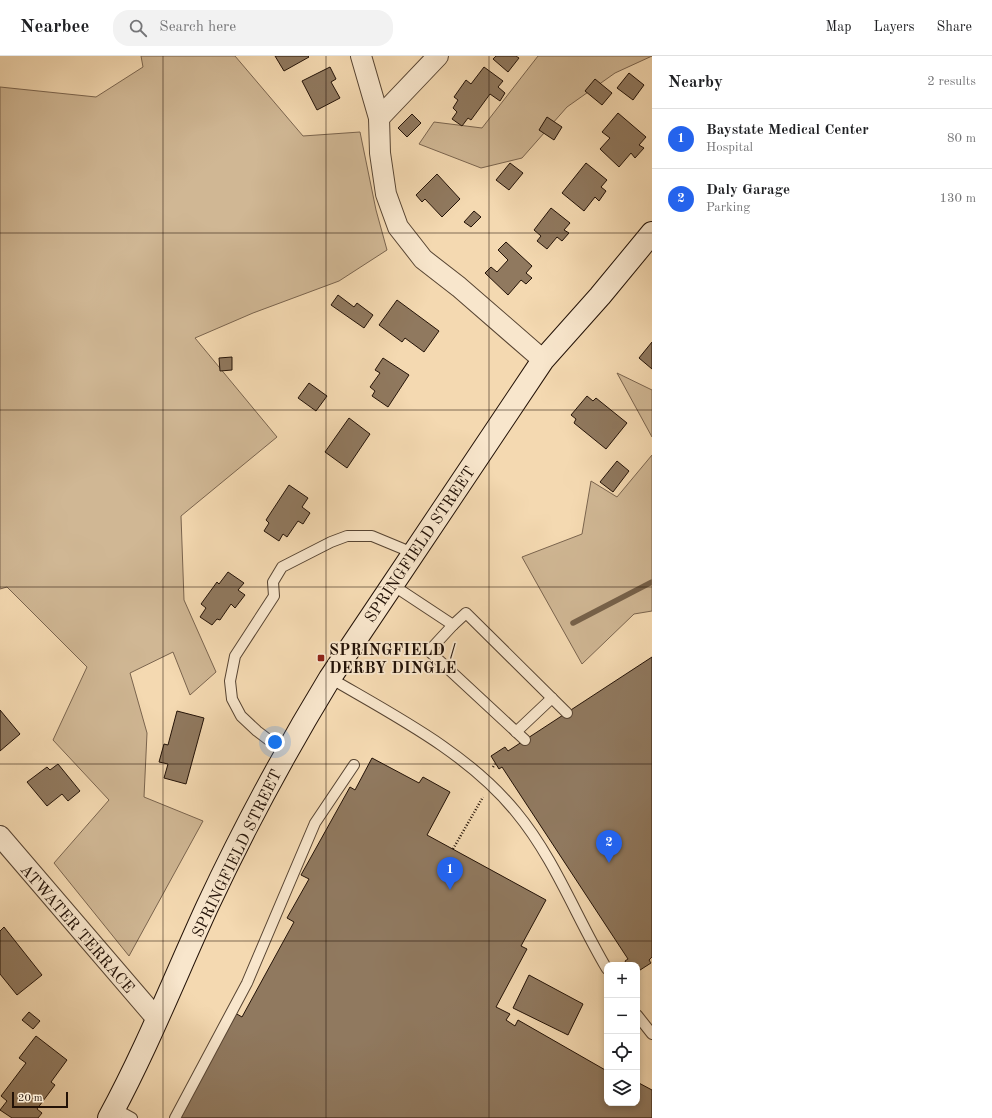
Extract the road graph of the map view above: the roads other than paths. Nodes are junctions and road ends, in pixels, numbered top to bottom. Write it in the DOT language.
graph roads {
  1 [pos="361,56"];
  2 [pos="438,56"];
  3 [pos="379,118"];
  4 [pos="652,233"];
  5 [pos="543,360"];
  6 [pos="413,553"];
  7 [pos="391,584"];
  8 [pos="453,625"];
  9 [pos="330,678"];
  10 [pos="552,698"];
  11 [pos="567,713"];
  12 [pos="516,732"];
  13 [pos="525,740"];
  14 [pos="286,753"];
  15 [pos="354,765"];
  16 [pos="0,836"];
  17 [pos="604,963"];
  18 [pos="157,1019"];
  19 [pos="640,1019"];
  20 [pos="652,1034"];
  21 [pos="118,1115"];
  22 [pos="175,1118"];
  1 -- 3 [label="street"];
  2 -- 3 [label="street"];
  3 -- 5 [label="street"];
  4 -- 5 [label="main road, SPRINGFIELD STREET"];
  5 -- 6 [label="main road, SPRINGFIELD STREET"];
  6 -- 7 [label="main road, SPRINGFIELD STREET"];
  6 -- 14 [label="lane"];
  7 -- 8 [label="lane"];
  7 -- 9 [label="main road, SPRINGFIELD STREET"];
  8 -- 10 [label="lane"];
  8 -- 12 [label="lane"];
  9 -- 14 [label="main road, SPRINGFIELD STREET"];
  9 -- 17 [label="lane"];
  10 -- 11 [label="lane"];
  10 -- 12 [label="lane"];
  12 -- 13 [label="lane"];
  14 -- 18 [label="main road, SPRINGFIELD STREET"];
  15 -- 22 [label="lane"];
  16 -- 18 [label="street, ATWATER TERRACE"];
  18 -- 21 [label="main road, SPRINGFIELD STREET"];
  19 -- 20 [label="lane"];
}
